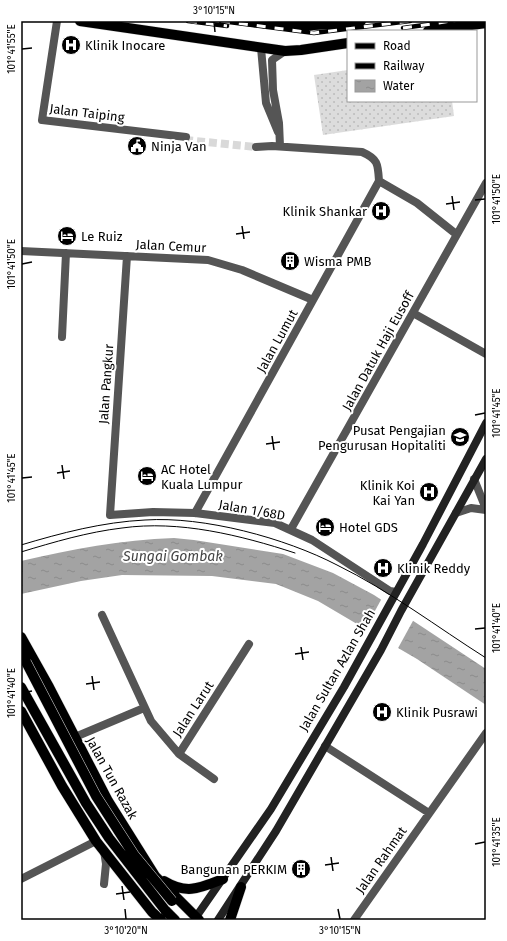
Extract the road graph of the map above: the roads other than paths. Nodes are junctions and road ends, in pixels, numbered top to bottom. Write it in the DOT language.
graph roads {
  1 [pos="57,21"];
  2 [pos="80,21"];
  3 [pos="248,21"];
  4 [pos="361,21"];
  5 [pos="486,23"];
  6 [pos="435,30"];
  7 [pos="347,43"];
  8 [pos="261,48"];
  9 [pos="285,50"];
  10 [pos="278,132"];
  11 [pos="184,138"];
  12 [pos="258,146"];
  13 [pos="280,146"];
  14 [pos="379,181"];
  15 [pos="486,184"];
  16 [pos="456,234"];
  17 [pos="21,251"];
  18 [pos="66,253"];
  19 [pos="127,256"];
  20 [pos="313,300"];
  21 [pos="413,313"];
  22 [pos="62,337"];
  23 [pos="486,354"];
  24 [pos="486,423"];
  25 [pos="486,459"];
  26 [pos="474,479"];
  27 [pos="486,509"];
  28 [pos="195,513"];
  29 [pos="456,513"];
  30 [pos="110,515"];
  31 [pos="291,529"];
  32 [pos="396,592"];
  33 [pos="102,615"];
  34 [pos="21,637"];
  35 [pos="249,644"];
  36 [pos="21,653"];
  37 [pos="21,687"];
  38 [pos="144,708"];
  39 [pos="21,711"];
  40 [pos="486,733"];
  41 [pos="75,737"];
  42 [pos="325,746"];
  43 [pos="178,754"];
  44 [pos="214,779"];
  45 [pos="429,813"];
  46 [pos="96,841"];
  47 [pos="103,850"];
  48 [pos="155,876"];
  49 [pos="21,879"];
  50 [pos="223,879"];
  51 [pos="104,884"];
  52 [pos="241,887"];
  53 [pos="141,898"];
  54 [pos="195,919"];
  55 [pos="150,920"];
  56 [pos="161,920"];
  57 [pos="176,920"];
  58 [pos="218,920"];
  59 [pos="230,920"];
  60 [pos="354,920"];
  1 -- 11 [label="street, Jalan Taiping"];
  2 -- 8 [label="main road"];
  3 -- 4 [label="main road"];
  5 -- 6 [label="main road"];
  7 -- 9 [label="main road"];
  8 -- 9 [label="main road"];
  8 -- 10 [label="street"];
  9 -- 10 [label="street"];
  10 -- 13 [label="street"];
  12 -- 13 [label="street"];
  13 -- 14 [label="street"];
  14 -- 16 [label="street"];
  14 -- 20 [label="street, Jalan Lumut"];
  15 -- 16 [label="street, Jalan Datuk Haji Eusoff"];
  16 -- 21 [label="street, Jalan Datuk Haji Eusoff"];
  17 -- 18 [label="street, Jalan Cemur"];
  18 -- 19 [label="street, Jalan Cemur"];
  18 -- 22 [label="street"];
  19 -- 20 [label="street, Jalan Cemur"];
  19 -- 30 [label="street, Jalan Pangkur"];
  20 -- 28 [label="street, Jalan Lumut"];
  21 -- 23 [label="street"];
  21 -- 31 [label="street, Jalan Datuk Haji Eusoff"];
  24 -- 32 [label="main road, Jalan Sultan Azlan Shah"];
  25 -- 26 [label="main road, Jalan Sultan Azlan Shah"];
  26 -- 27 [label="street"];
  26 -- 29 [label="main road, Jalan Sultan Azlan Shah"];
  27 -- 29 [label="street"];
  28 -- 30 [label="street, Jalan 1/68D"];
  28 -- 31 [label="street, Jalan 1/68D"];
  29 -- 42 [label="main road, Jalan Sultan Azlan Shah"];
  31 -- 32 [label="street, Jalan 1/68D"];
  32 -- 50 [label="main road, Jalan Sultan Azlan Shah"];
  33 -- 38 [label="street, Jalan Larut"];
  34 -- 41 [label="main road, Jalan Tun Razak"];
  35 -- 43 [label="street, Jalan Larut"];
  36 -- 54 [label="main road, Jalan Tun Razak, bridge"];
  37 -- 57 [label="main road, bridge"];
  38 -- 41 [label="street"];
  38 -- 43 [label="street, Jalan Larut"];
  39 -- 46 [label="main road"];
  40 -- 45 [label="street, Jalan Rahmat"];
  41 -- 48 [label="main road, Jalan Tun Razak"];
  42 -- 45 [label="street"];
  42 -- 52 [label="main road, Jalan Sultan Azlan Shah"];
  43 -- 44 [label="street"];
  45 -- 60 [label="street, Jalan Rahmat"];
  46 -- 47 [label="main road"];
  46 -- 49 [label="street"];
  47 -- 51 [label="street"];
  47 -- 53 [label="main road"];
  48 -- 50 [label="main road"];
  48 -- 53 [label="main road"];
  48 -- 54 [label="main road, Jalan Tun Razak"];
  50 -- 54 [label="main road, Jalan Sultan Azlan Shah"];
  52 -- 58 [label="main road, Jalan Sultan Azlan Shah"];
  52 -- 59 [label="main road"];
  53 -- 55 [label="main road"];
  53 -- 56 [label="main road"];
}
